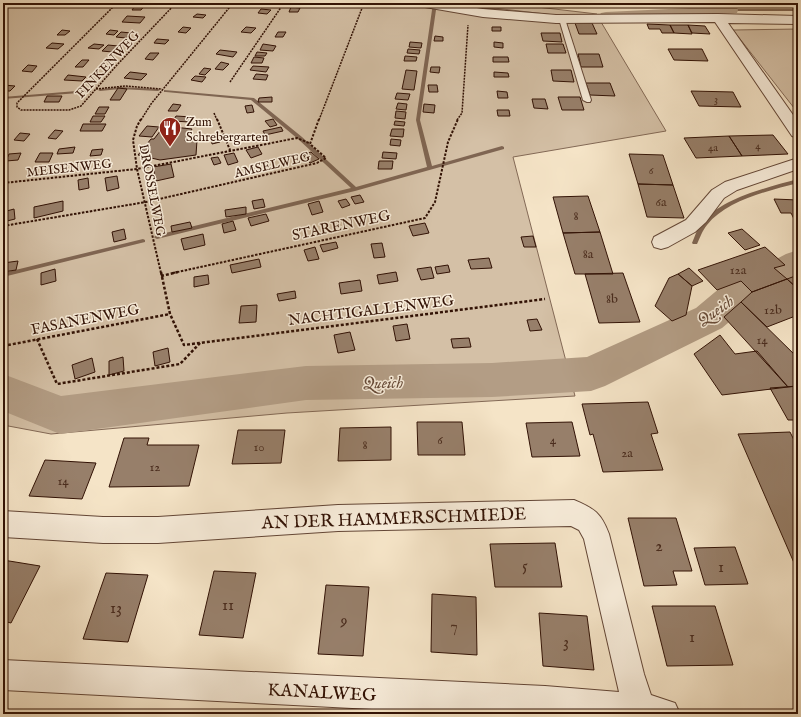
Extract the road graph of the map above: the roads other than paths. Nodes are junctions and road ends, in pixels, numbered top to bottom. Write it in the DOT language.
graph roads {
  1 [pos="425,3"];
  2 [pos="718,18"];
  3 [pos="562,19"];
  4 [pos="798,20"];
  5 [pos="587,100"];
  6 [pos="798,133"];
  7 [pos="798,163"];
  8 [pos="661,242"];
  9 [pos="3,524"];
  10 [pos="3,675"];
  11 [pos="652,711"];
  1 -- 3 [label="street"];
  2 -- 3 [label="street"];
  2 -- 4 [label="street"];
  2 -- 6 [label="street"];
  3 -- 5 [label="lane"];
  7 -- 8 [label="street"];
  9 -- 11 [label="street, AN DER HAMMERSCHMIEDE"];
  10 -- 11 [label="street, KANALWEG"];
}
